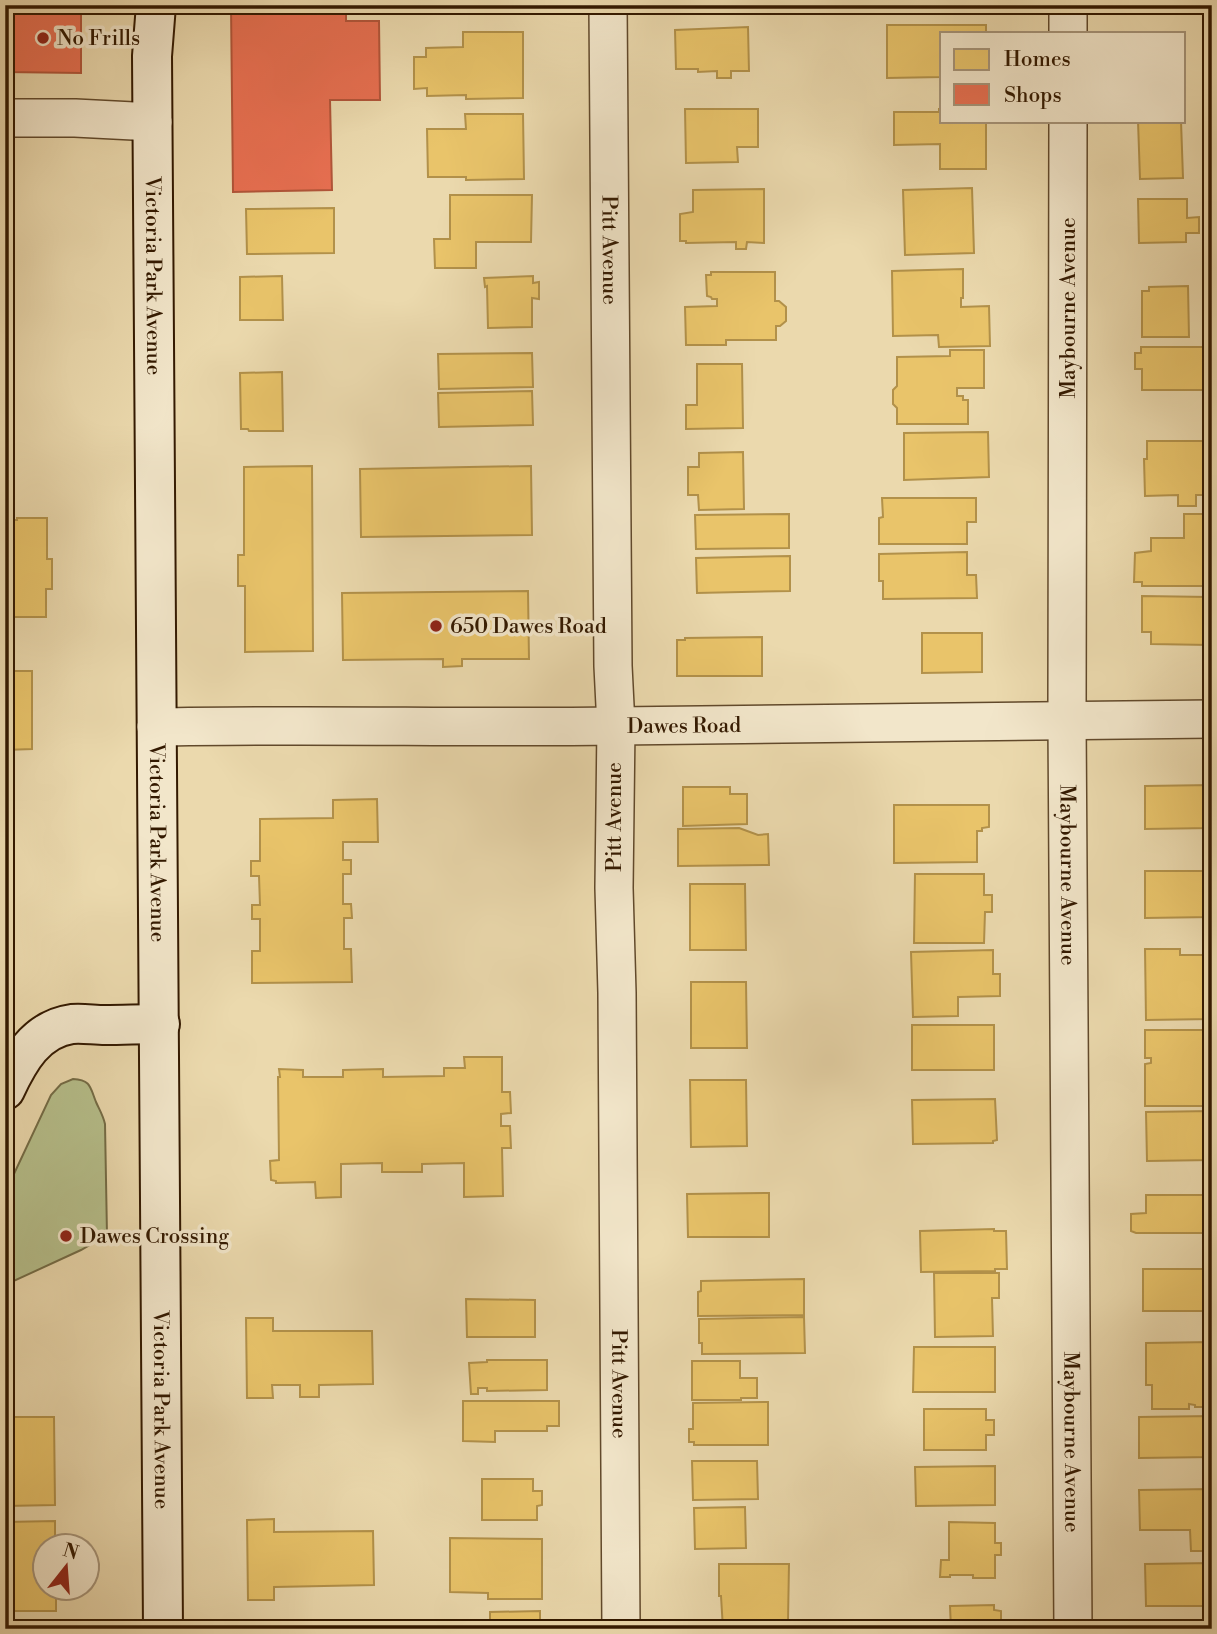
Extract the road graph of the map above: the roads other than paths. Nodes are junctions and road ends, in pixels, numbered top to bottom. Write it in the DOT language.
graph roads {
  1 [pos="145,5"];
  2 [pos="156,5"];
  3 [pos="608,5"];
  4 [pos="1068,5"];
  5 [pos="1068,32"];
  6 [pos="152,56"];
  7 [pos="5,118"];
  8 [pos="153,122"];
  9 [pos="1068,122"];
  10 [pos="1212,719"];
  11 [pos="1067,720"];
  12 [pos="616,726"];
  13 [pos="156,727"];
  14 [pos="160,1024"];
  15 [pos="5,1090"];
  16 [pos="163,1629"];
  17 [pos="621,1629"];
  18 [pos="1073,1629"];
  1 -- 6 [label="main road, Victoria Park Avenue"];
  2 -- 6 [label="main road, Victoria Park Avenue"];
  3 -- 12 [label="street, Pitt Avenue"];
  4 -- 5 [label="street"];
  6 -- 8 [label="main road, Victoria Park Avenue"];
  7 -- 8 [label="street"];
  8 -- 13 [label="main road, Victoria Park Avenue"];
  9 -- 11 [label="street, Maybourne Avenue"];
  10 -- 11 [label="street, Dawes Road"];
  11 -- 12 [label="street, Dawes Road"];
  11 -- 18 [label="street, Maybourne Avenue"];
  12 -- 13 [label="street, Dawes Road"];
  12 -- 17 [label="street, Pitt Avenue"];
  13 -- 14 [label="main road, Victoria Park Avenue"];
  14 -- 15 [label="main road"];
  14 -- 16 [label="main road, Victoria Park Avenue"];
}
